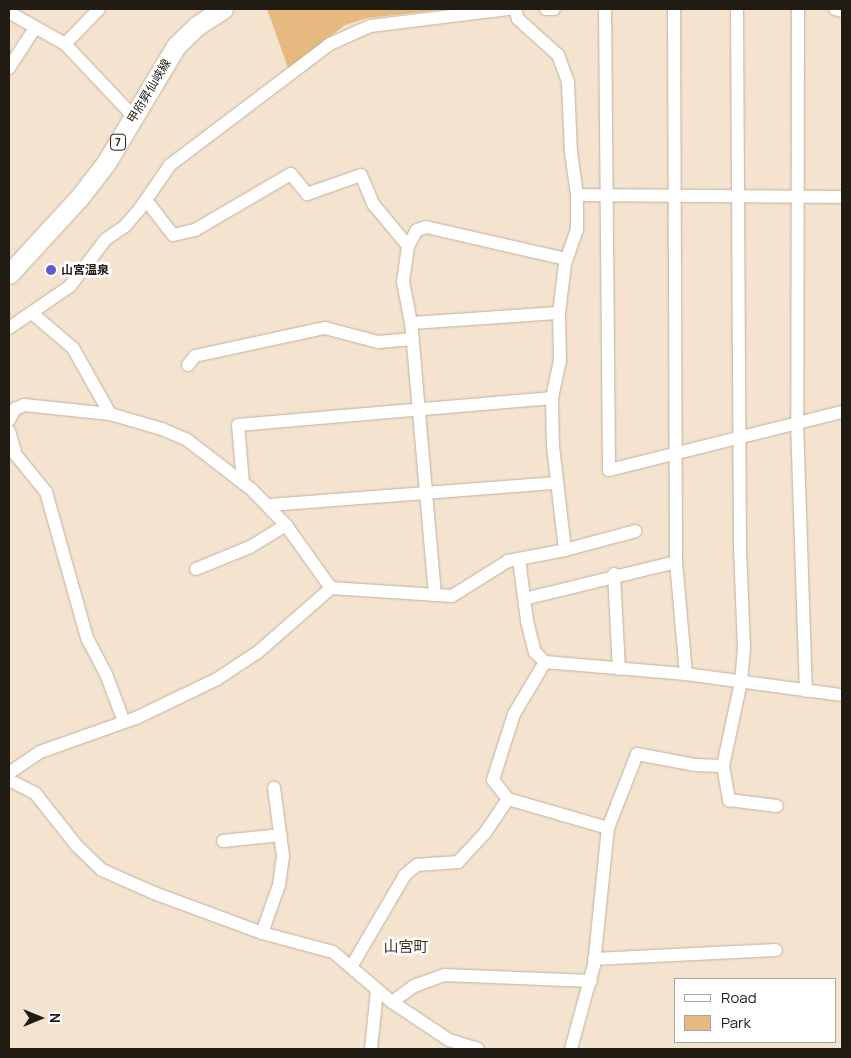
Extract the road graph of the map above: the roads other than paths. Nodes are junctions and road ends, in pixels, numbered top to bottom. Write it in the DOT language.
graph roads {
  1 [pos="99,9"];
  2 [pos="223,9"];
  3 [pos="508,9"];
  4 [pos="515,9"];
  5 [pos="546,9"];
  6 [pos="554,9"];
  7 [pos="605,9"];
  8 [pos="674,9"];
  9 [pos="736,9"];
  10 [pos="747,9"];
  11 [pos="798,9"];
  12 [pos="835,9"];
  13 [pos="842,11"];
  14 [pos="10,13"];
  15 [pos="35,28"];
  16 [pos="65,44"];
  17 [pos="9,68"];
  18 [pos="134,116"];
  19 [pos="578,194"];
  20 [pos="609,194"];
  21 [pos="674,195"];
  22 [pos="737,196"];
  23 [pos="799,196"];
  24 [pos="842,197"];
  25 [pos="146,200"];
  26 [pos="408,246"];
  27 [pos="566,259"];
  28 [pos="9,274"];
  29 [pos="559,313"];
  30 [pos="34,314"];
  31 [pos="410,323"];
  32 [pos="9,328"];
  33 [pos="413,339"];
  34 [pos="188,365"];
  35 [pos="552,398"];
  36 [pos="419,410"];
  37 [pos="842,412"];
  38 [pos="110,414"];
  39 [pos="9,420"];
  40 [pos="797,423"];
  41 [pos="9,431"];
  42 [pos="739,437"];
  43 [pos="675,453"];
  44 [pos="243,483"];
  45 [pos="557,483"];
  46 [pos="427,493"];
  47 [pos="269,505"];
  48 [pos="286,525"];
  49 [pos="636,531"];
  50 [pos="566,550"];
  51 [pos="519,559"];
  52 [pos="676,562"];
  53 [pos="196,569"];
  54 [pos="614,574"];
  55 [pos="331,588"];
  56 [pos="435,595"];
  57 [pos="524,598"];
  58 [pos="546,662"];
  59 [pos="619,669"];
  60 [pos="686,674"];
  61 [pos="741,682"];
  62 [pos="806,691"];
  63 [pos="842,695"];
  64 [pos="124,722"];
  65 [pos="723,766"];
  66 [pos="9,773"];
  67 [pos="9,780"];
  68 [pos="274,788"];
  69 [pos="508,799"];
  70 [pos="778,806"];
  71 [pos="608,828"];
  72 [pos="281,835"];
  73 [pos="223,841"];
  74 [pos="262,933"];
  75 [pos="776,950"];
  76 [pos="594,959"];
  77 [pos="351,968"];
  78 [pos="590,981"];
  79 [pos="377,990"];
  80 [pos="392,1002"];
  81 [pos="449,1045"];
  82 [pos="371,1049"];
  83 [pos="478,1049"];
  84 [pos="571,1049"];
  1 -- 16 [label="street"];
  2 -- 18 [label="main road, 甲府昇仙峡線 / 7"];
  3 -- 25 [label="street"];
  4 -- 19 [label="street"];
  5 -- 6 [label="street"];
  7 -- 20 [label="street"];
  8 -- 21 [label="street"];
  9 -- 10 [label="street"];
  9 -- 22 [label="street"];
  11 -- 23 [label="street"];
  12 -- 13 [label="street"];
  14 -- 15 [label="street"];
  15 -- 16 [label="street"];
  15 -- 17 [label="street"];
  16 -- 18 [label="street"];
  18 -- 28 [label="main road, 甲府昇仙峡線 / 7"];
  19 -- 20 [label="street"];
  19 -- 27 [label="street"];
  20 -- 21 [label="street"];
  20 -- 43 [label="street"];
  21 -- 22 [label="street"];
  21 -- 43 [label="street"];
  22 -- 23 [label="street"];
  22 -- 42 [label="street"];
  23 -- 24 [label="street"];
  23 -- 40 [label="street"];
  25 -- 26 [label="street"];
  25 -- 30 [label="street"];
  26 -- 27 [label="street"];
  26 -- 31 [label="street"];
  27 -- 29 [label="street"];
  29 -- 31 [label="street"];
  29 -- 35 [label="street"];
  30 -- 32 [label="street"];
  30 -- 38 [label="street"];
  31 -- 33 [label="street"];
  33 -- 34 [label="street"];
  33 -- 36 [label="street"];
  35 -- 36 [label="street"];
  35 -- 45 [label="street"];
  36 -- 44 [label="street"];
  36 -- 46 [label="street"];
  37 -- 40 [label="street"];
  38 -- 39 [label="street"];
  38 -- 44 [label="street"];
  40 -- 42 [label="street"];
  40 -- 62 [label="street"];
  41 -- 64 [label="street"];
  42 -- 43 [label="street"];
  42 -- 61 [label="street"];
  43 -- 52 [label="street"];
  44 -- 47 [label="street"];
  45 -- 46 [label="street"];
  45 -- 50 [label="street"];
  46 -- 47 [label="street"];
  46 -- 56 [label="street"];
  47 -- 48 [label="street"];
  48 -- 53 [label="street"];
  48 -- 55 [label="street"];
  49 -- 50 [label="street"];
  50 -- 51 [label="street"];
  51 -- 56 [label="street"];
  51 -- 57 [label="street"];
  52 -- 54 [label="street"];
  52 -- 60 [label="street"];
  54 -- 57 [label="street"];
  54 -- 59 [label="street"];
  55 -- 56 [label="street"];
  55 -- 64 [label="street"];
  57 -- 58 [label="street"];
  58 -- 59 [label="street"];
  58 -- 69 [label="street"];
  59 -- 60 [label="street"];
  60 -- 61 [label="street"];
  61 -- 62 [label="street"];
  61 -- 65 [label="street"];
  62 -- 63 [label="street"];
  64 -- 66 [label="street"];
  65 -- 70 [label="street"];
  65 -- 71 [label="street"];
  67 -- 74 [label="street"];
  68 -- 72 [label="street"];
  69 -- 71 [label="street"];
  69 -- 77 [label="street"];
  71 -- 76 [label="street"];
  72 -- 73 [label="street"];
  72 -- 74 [label="street"];
  74 -- 77 [label="street"];
  75 -- 76 [label="street"];
  76 -- 78 [label="street"];
  77 -- 79 [label="street"];
  78 -- 80 [label="street"];
  78 -- 84 [label="street"];
  79 -- 80 [label="street"];
  79 -- 82 [label="street"];
  80 -- 81 [label="street"];
  81 -- 83 [label="street"];
}
